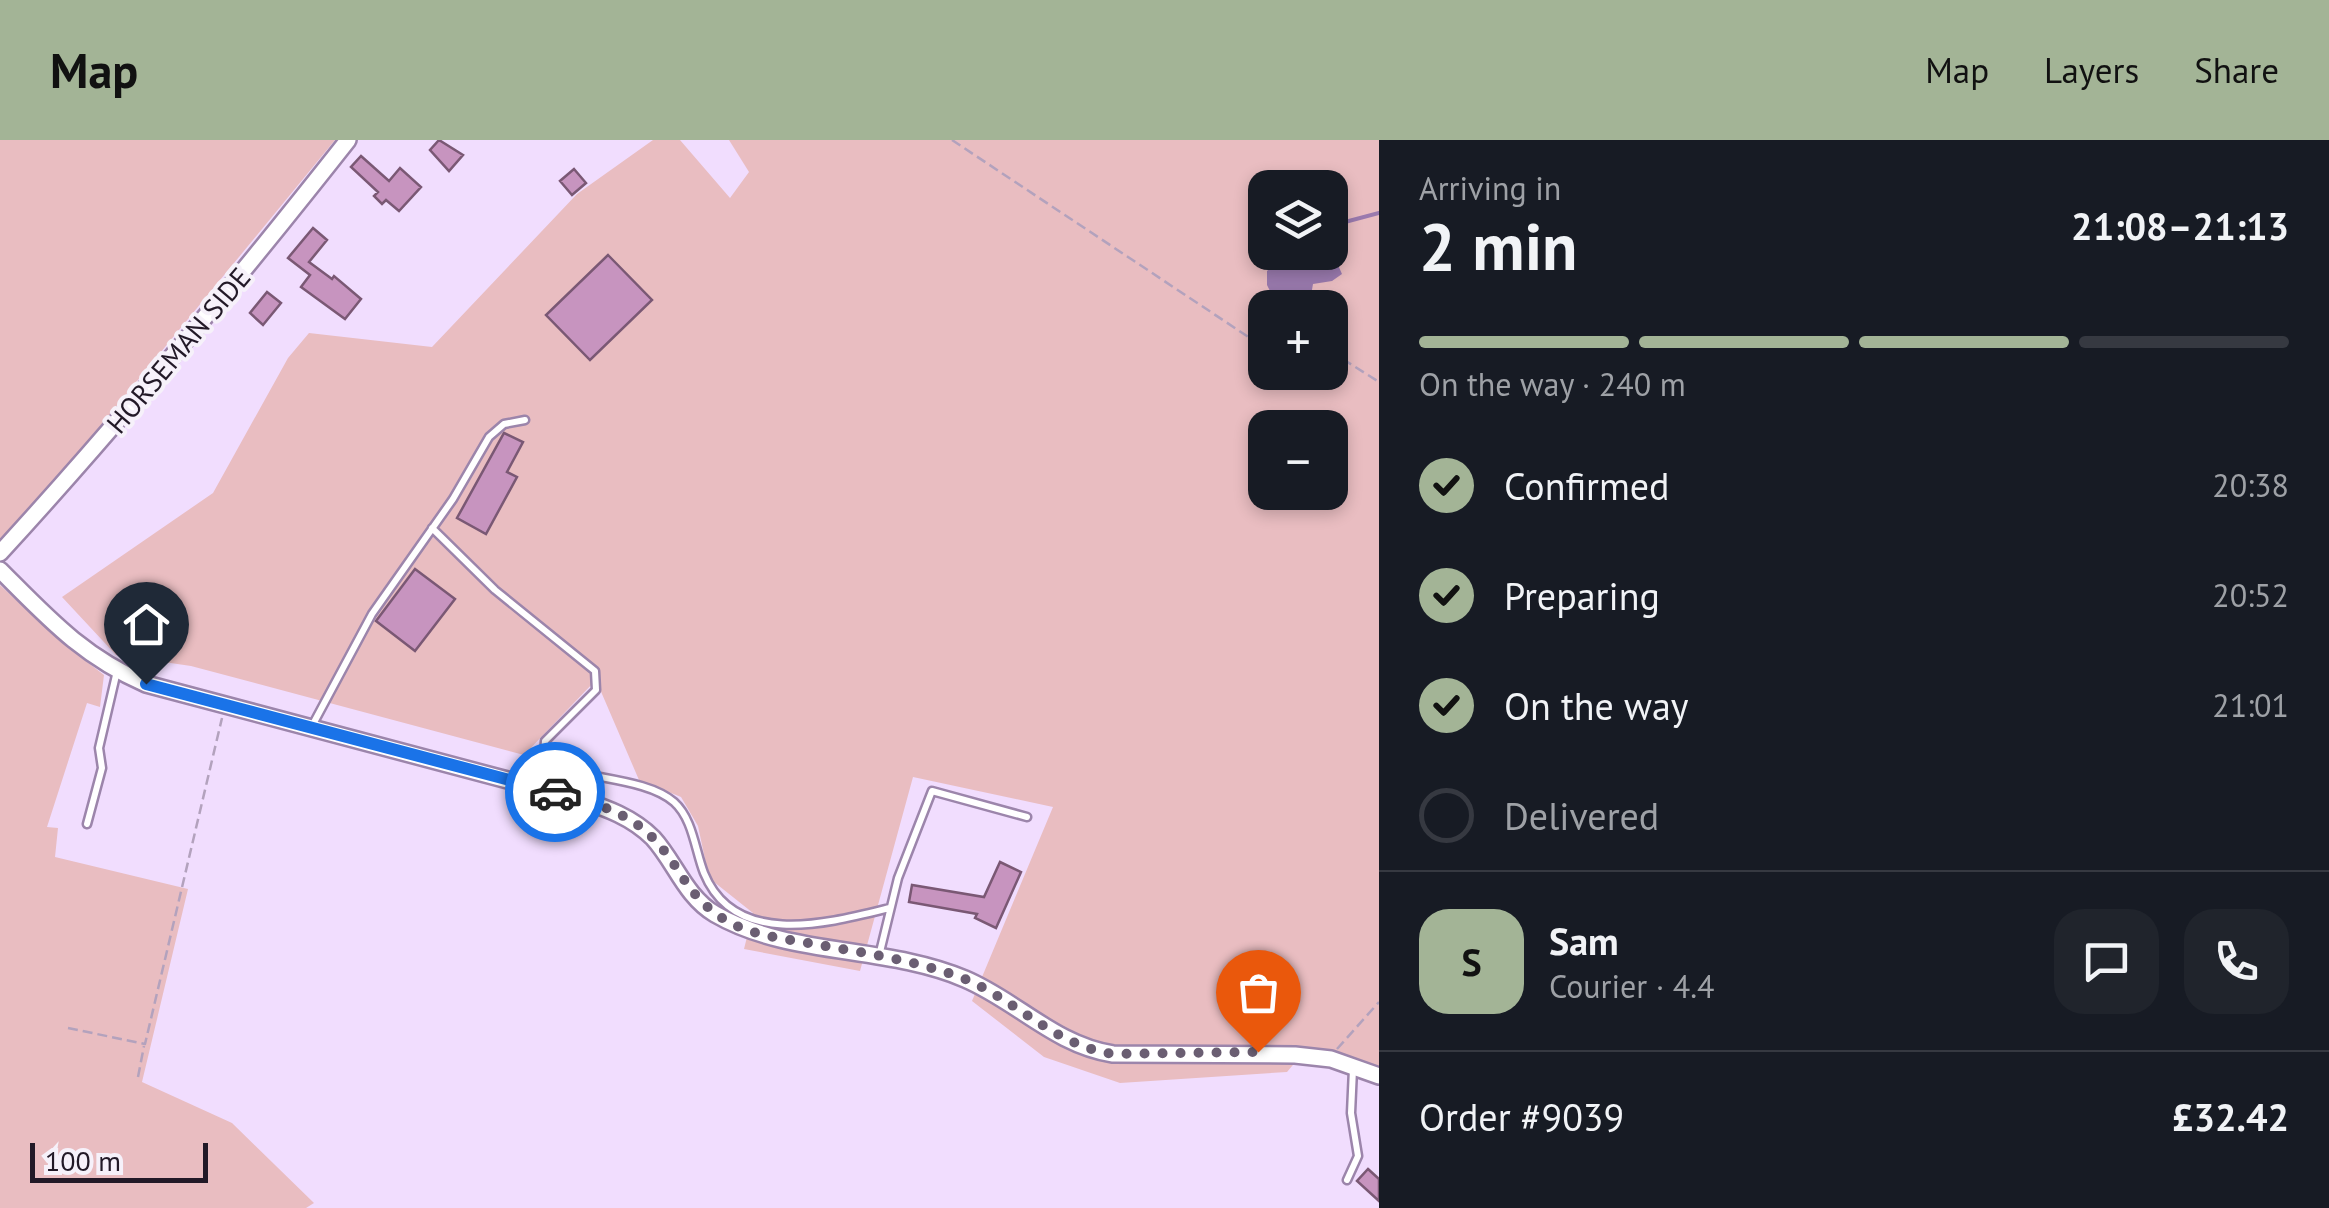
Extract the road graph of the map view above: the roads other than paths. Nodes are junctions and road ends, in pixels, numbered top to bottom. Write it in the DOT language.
graph roads {
  1 [pos="348,140"];
  2 [pos="526,420"];
  3 [pos="432,528"];
  4 [pos="0,553"];
  5 [pos="0,570"];
  6 [pos="117,672"];
  7 [pos="312,727"];
  8 [pos="1028,817"];
  9 [pos="87,824"];
  10 [pos="890,908"];
  11 [pos="879,956"];
  12 [pos="1356,1069"];
  13 [pos="1379,1076"];
  14 [pos="1347,1180"];
  1 -- 4 [label="street, HORSEMAN SIDE"];
  2 -- 3 [label="lane"];
  3 -- 7 [label="lane"];
  3 -- 10 [label="lane"];
  5 -- 6 [label="street"];
  6 -- 7 [label="street"];
  6 -- 9 [label="lane"];
  7 -- 11 [label="street"];
  8 -- 10 [label="lane"];
  10 -- 11 [label="lane"];
  11 -- 12 [label="street"];
  12 -- 13 [label="street"];
  12 -- 14 [label="lane"];
}
